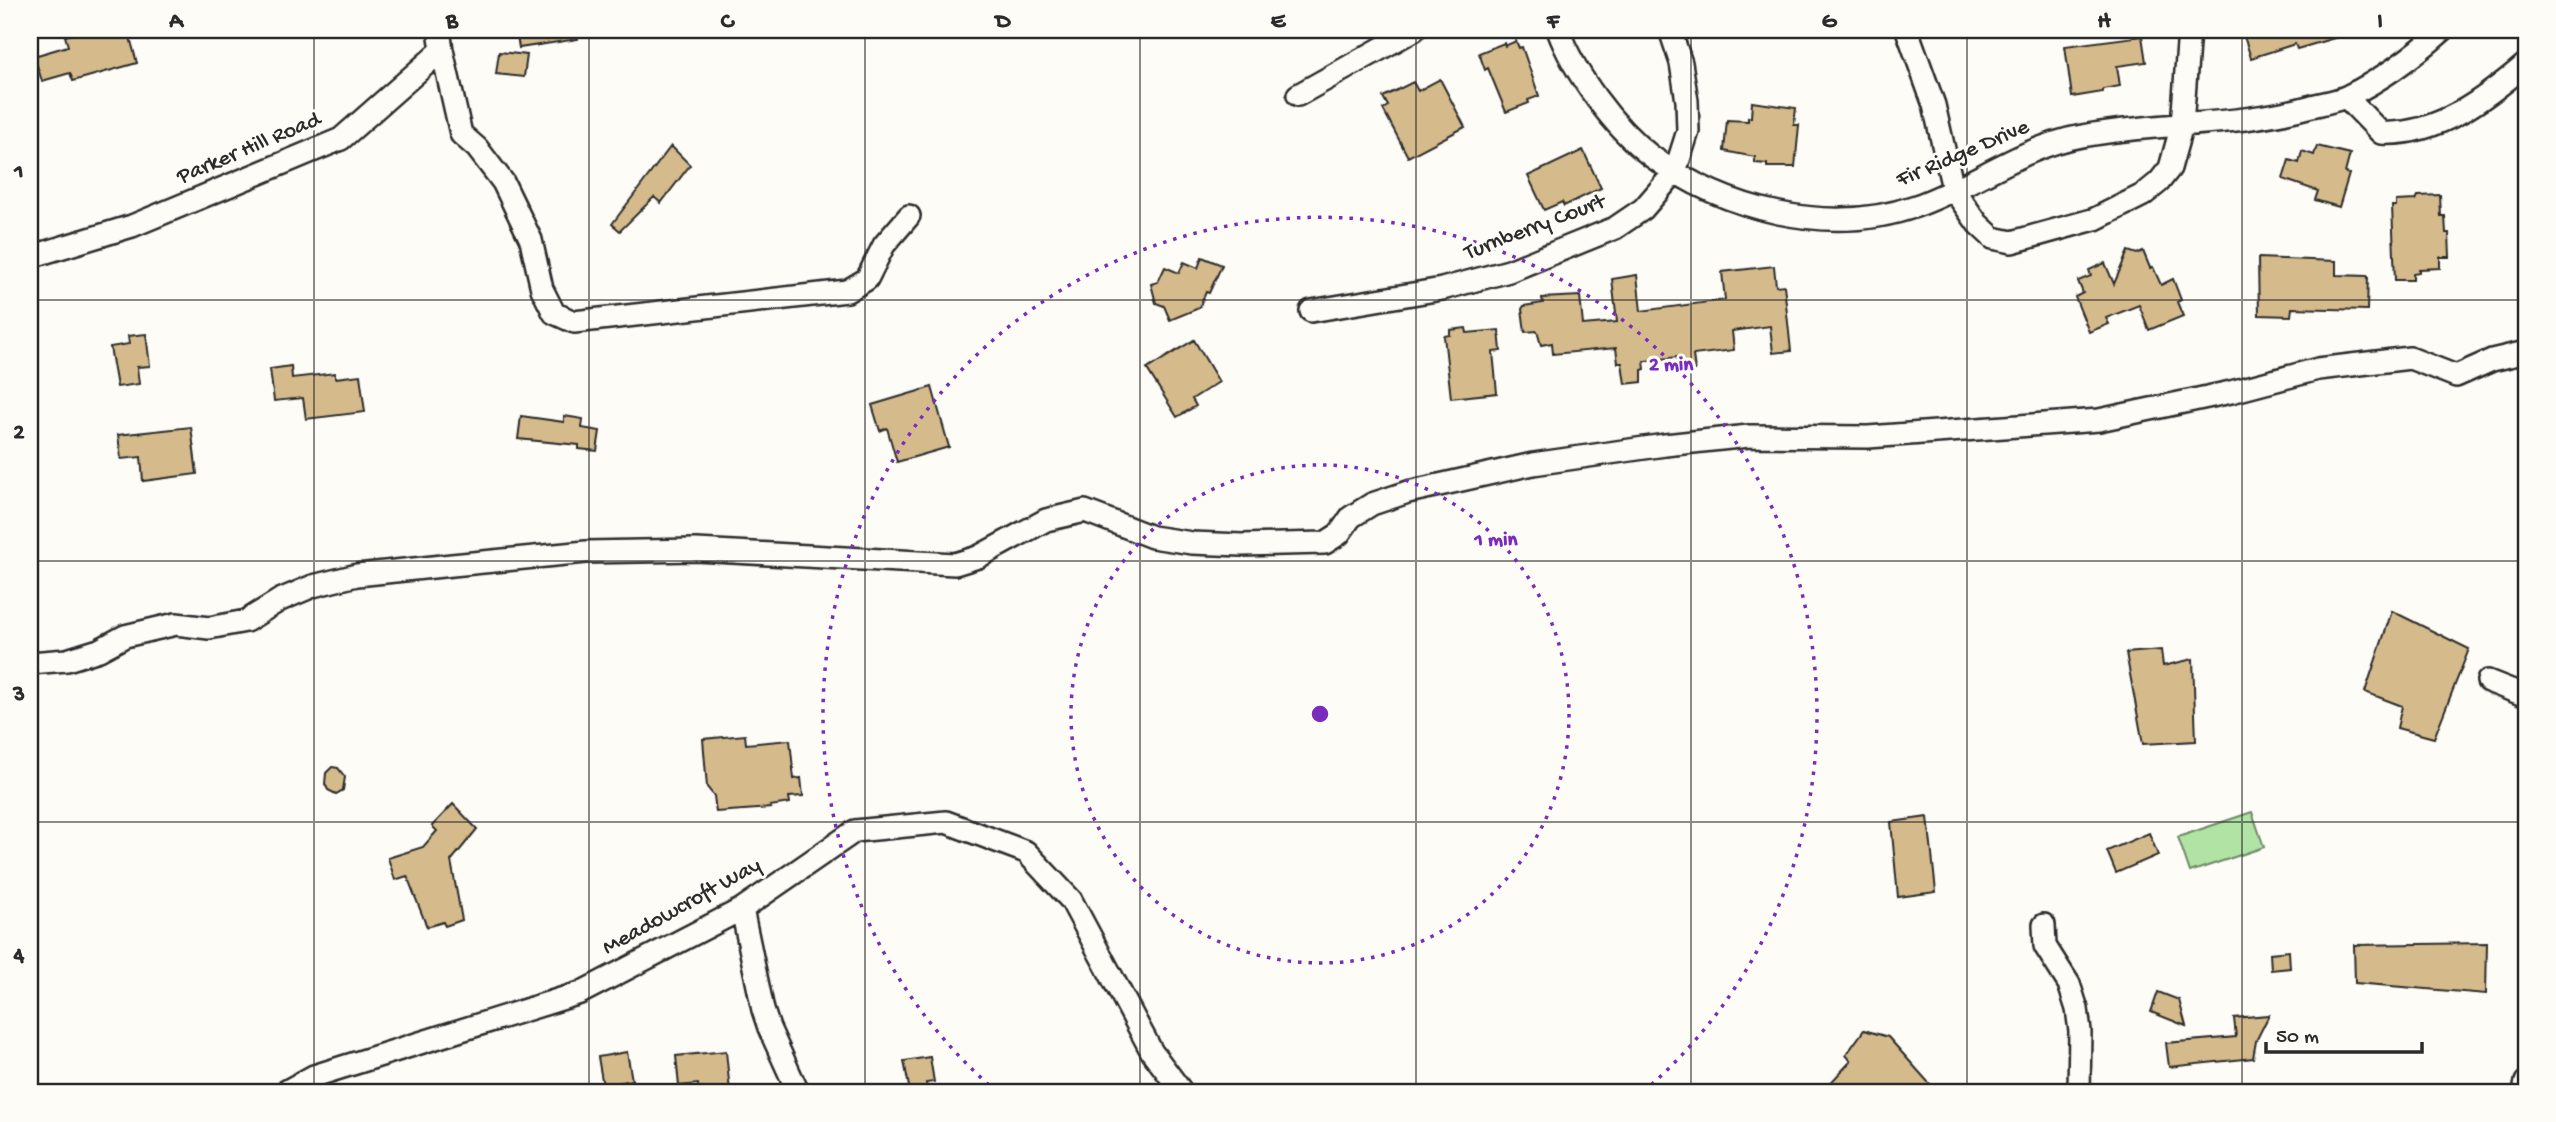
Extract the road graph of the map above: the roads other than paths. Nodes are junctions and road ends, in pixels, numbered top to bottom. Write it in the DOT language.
graph roads {
  1 [pos="1414,30"];
  2 [pos="1558,30"];
  3 [pos="1670,30"];
  4 [pos="1907,30"];
  5 [pos="2189,30"];
  6 [pos="2443,30"];
  7 [pos="441,40"];
  8 [pos="2526,64"];
  9 [pos="1298,95"];
  10 [pos="2346,97"];
  11 [pos="2182,125"];
  12 [pos="1675,172"];
  13 [pos="1953,189"];
  14 [pos="909,216"];
  15 [pos="30,257"];
  16 [pos="1311,312"];
  17 [pos="2526,352"];
  18 [pos="30,663"];
  19 [pos="2488,681"];
  20 [pos="2526,696"];
  21 [pos="742,909"];
  22 [pos="2044,925"];
  23 [pos="2526,1082"];
  24 [pos="285,1092"];
  25 [pos="798,1092"];
  26 [pos="1182,1092"];
  27 [pos="2079,1092"];
  28 [pos="2524,1092"];
  1 -- 9 [label="street"];
  2 -- 12 [label="street, Fir Ridge Drive"];
  3 -- 12 [label="street"];
  4 -- 13 [label="street"];
  5 -- 11 [label="street"];
  6 -- 10 [label="street, Fir Ridge Drive"];
  7 -- 14 [label="street"];
  7 -- 15 [label="street, Parker Hill Road"];
  8 -- 10 [label="street"];
  10 -- 11 [label="street, Fir Ridge Drive"];
  11 -- 13 [label="street, Fir Ridge Drive"];
  11 -- 13 [label="street"];
  12 -- 13 [label="street, Fir Ridge Drive"];
  12 -- 16 [label="street, Turnberry Court"];
  17 -- 18 [label="street"];
  19 -- 20 [label="street"];
  21 -- 24 [label="street, Meadowcroft Way"];
  21 -- 25 [label="street"];
  21 -- 26 [label="street, Meadowcroft Way"];
  22 -- 27 [label="street"];
  23 -- 28 [label="street"];
}
